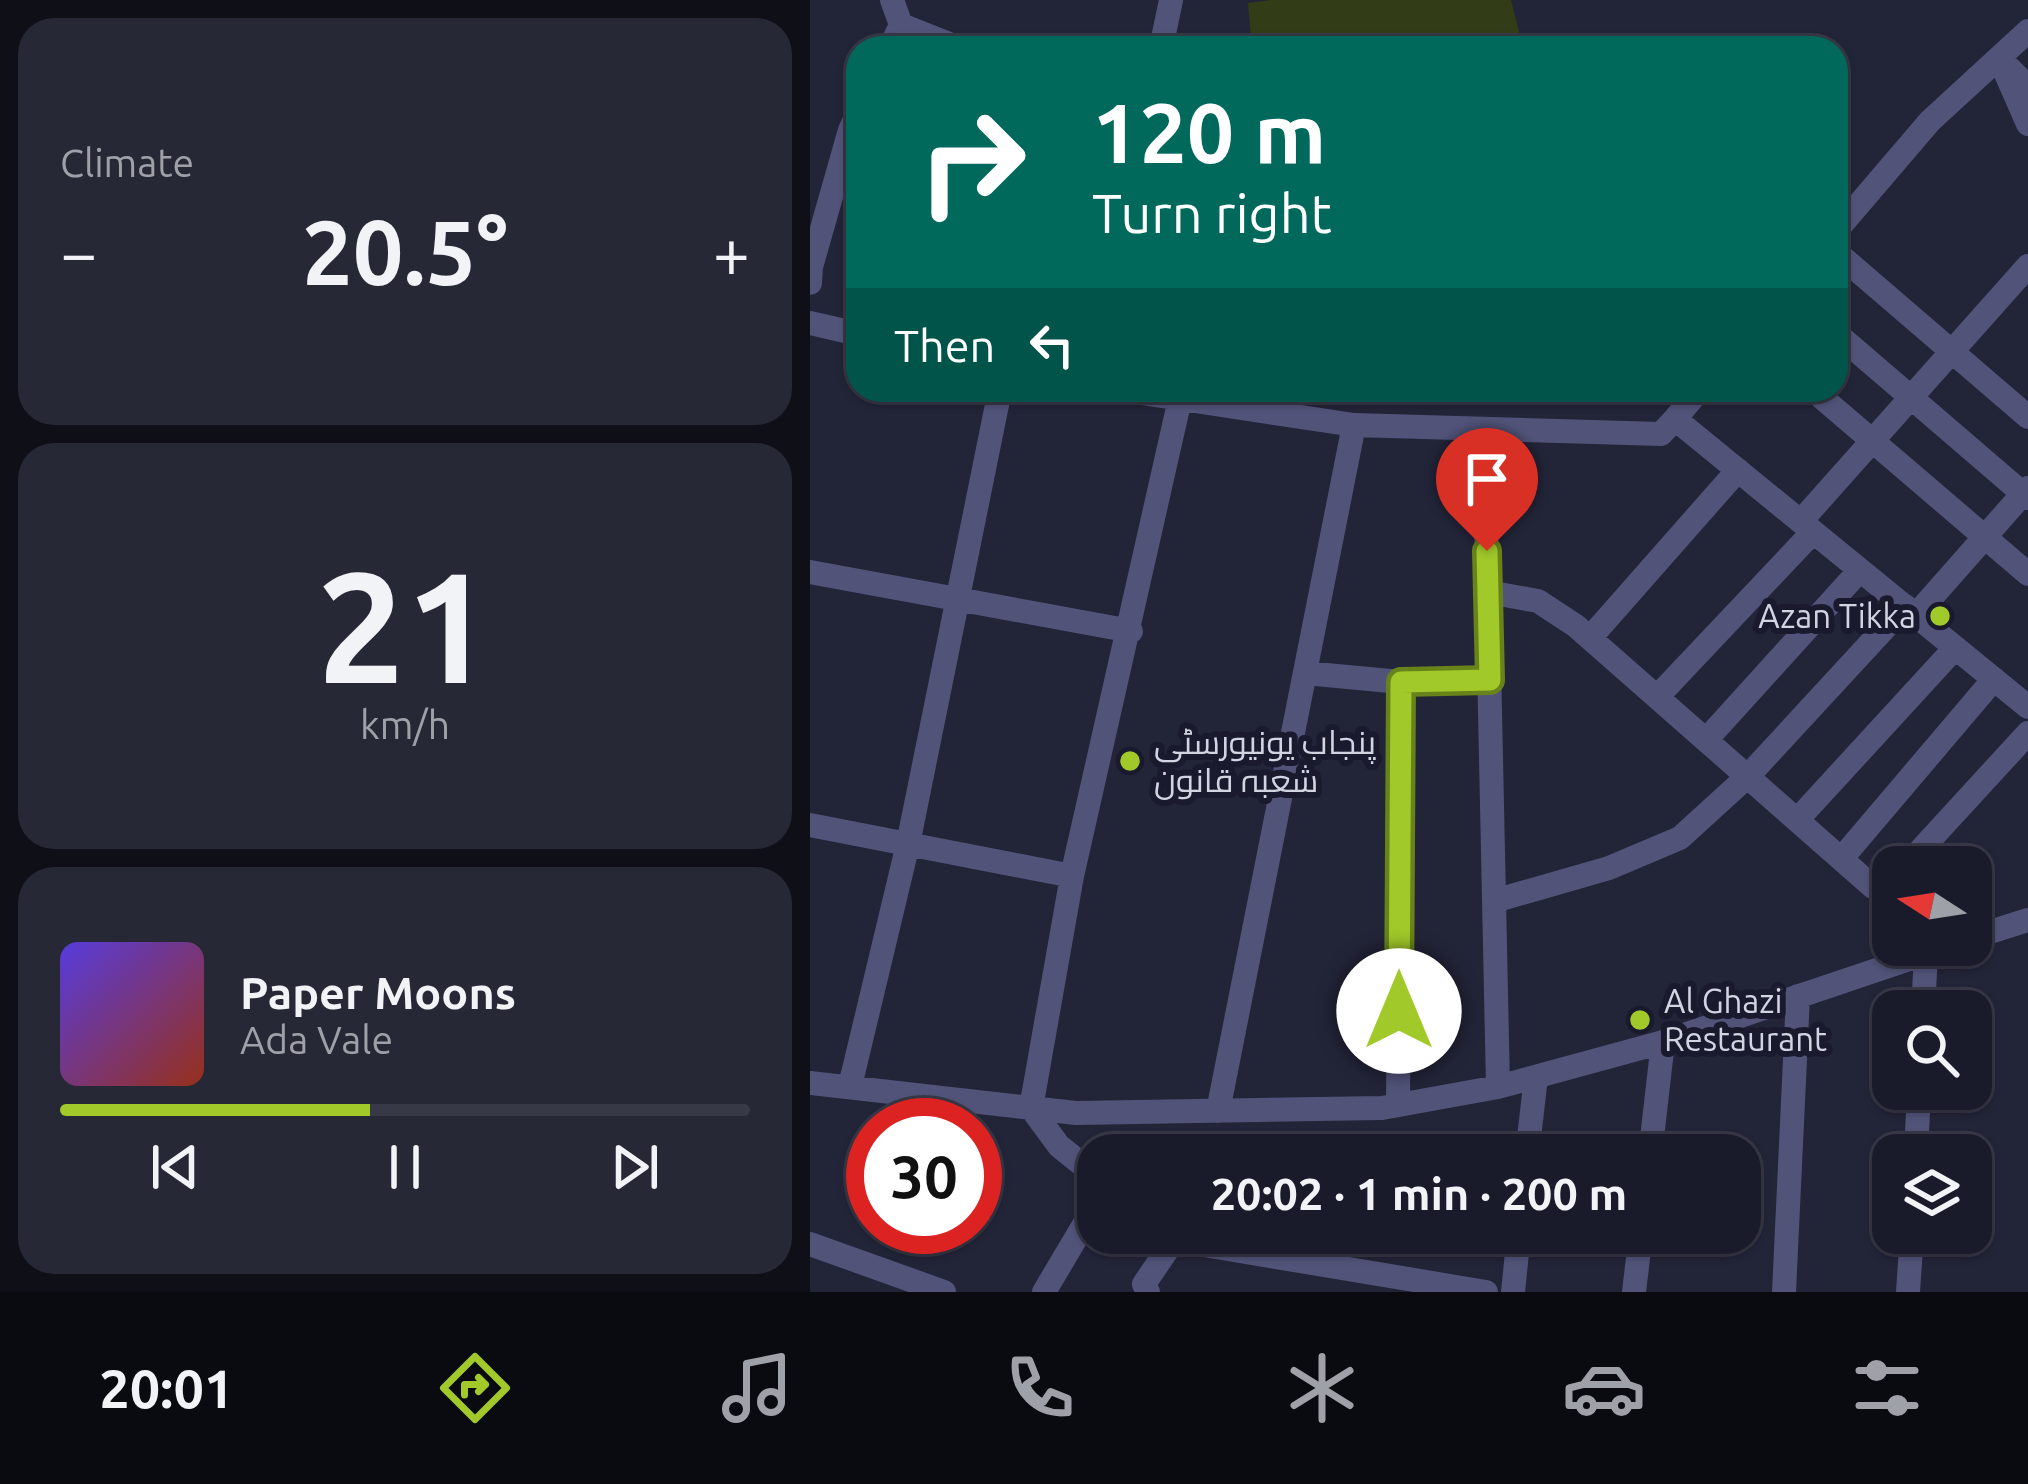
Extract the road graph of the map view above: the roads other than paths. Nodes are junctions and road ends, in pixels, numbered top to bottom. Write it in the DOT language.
graph roads {
  1 [pos="892,0"];
  2 [pos="1171,0"];
  3 [pos="2028,31"];
  4 [pos="896,36"];
  5 [pos="1164,36"];
  6 [pos="1999,58"];
  7 [pos="2028,87"];
  8 [pos="2028,124"];
  9 [pos="846,180"];
  10 [pos="1848,217"];
  11 [pos="1848,262"];
  12 [pos="2028,266"];
  13 [pos="810,284"];
  14 [pos="810,323"];
  15 [pos="846,331"];
  16 [pos="1848,343"];
  17 [pos="1952,352"];
  18 [pos="1912,397"];
  19 [pos="998,402"];
  20 [pos="1179,402"];
  21 [pos="1200,402"];
  22 [pos="1689,402"];
  23 [pos="1827,402"];
  24 [pos="2028,417"];
  25 [pos="1675,418"];
  26 [pos="1354,425"];
  27 [pos="1484,429"];
  28 [pos="1873,441"];
  29 [pos="1738,470"];
  30 [pos="2026,493"];
  31 [pos="1807,526"];
  32 [pos="1984,536"];
  33 [pos="1860,570"];
  34 [pos="810,572"];
  35 [pos="2028,574"];
  36 [pos="1488,592"];
  37 [pos="959,599"];
  38 [pos="1910,611"];
  39 [pos="1131,631"];
  40 [pos="1590,638"];
  41 [pos="1955,648"];
  42 [pos="1305,673"];
  43 [pos="1994,679"];
  44 [pos="1490,680"];
  45 [pos="1401,682"];
  46 [pos="1658,697"];
  47 [pos="2028,707"];
  48 [pos="2028,733"];
  49 [pos="1706,740"];
  50 [pos="1748,776"];
  51 [pos="1798,819"];
  52 [pos="810,825"];
  53 [pos="908,844"];
  54 [pos="1924,846"];
  55 [pos="1842,858"];
  56 [pos="1072,876"];
  57 [pos="1872,883"];
  58 [pos="1494,901"];
  59 [pos="2028,920"];
  60 [pos="1992,931"];
  61 [pos="1887,966"];
  62 [pos="1798,996"];
  63 [pos="1663,1042"];
  64 [pos="1536,1077"];
  65 [pos="810,1083"];
  66 [pos="850,1086"];
  67 [pos="1498,1087"];
  68 [pos="1398,1105"];
  69 [pos="1031,1108"];
  70 [pos="1218,1111"];
  71 [pos="1529,1134"];
  72 [pos="1652,1134"];
  73 [pos="1077,1160"];
  74 [pos="1077,1236"];
  75 [pos="810,1244"];
  76 [pos="1160,1254"];
  77 [pos="1269,1254"];
  78 [pos="1517,1254"];
  79 [pos="1639,1254"];
  80 [pos="1911,1254"];
  81 [pos="1471,1291"];
  82 [pos="944,1292"];
  83 [pos="1044,1292"];
  84 [pos="1148,1292"];
  85 [pos="1513,1292"];
  86 [pos="1634,1292"];
  87 [pos="1784,1292"];
  88 [pos="1908,1292"];
  1 -- 4 [label="street"];
  2 -- 5 [label="street"];
  3 -- 6 [label="street"];
  6 -- 7 [label="street"];
  6 -- 8 [label="street"];
  6 -- 10 [label="street"];
  9 -- 13 [label="street"];
  11 -- 17 [label="street"];
  12 -- 17 [label="street"];
  14 -- 15 [label="street"];
  16 -- 18 [label="street"];
  17 -- 18 [label="street"];
  17 -- 24 [label="street"];
  18 -- 28 [label="street"];
  18 -- 30 [label="street"];
  19 -- 37 [label="street"];
  20 -- 39 [label="street"];
  21 -- 26 [label="street"];
  22 -- 25 [label="street"];
  23 -- 28 [label="street"];
  25 -- 27 [label="street"];
  25 -- 29 [label="street"];
  26 -- 27 [label="street"];
  26 -- 42 [label="street"];
  27 -- 36 [label="street"];
  28 -- 31 [label="street"];
  28 -- 32 [label="street"];
  29 -- 31 [label="street"];
  29 -- 40 [label="street"];
  30 -- 32 [label="street"];
  31 -- 33 [label="street"];
  31 -- 46 [label="street"];
  32 -- 35 [label="street"];
  32 -- 38 [label="street"];
  33 -- 38 [label="street"];
  33 -- 49 [label="street"];
  34 -- 37 [label="street"];
  36 -- 40 [label="street"];
  36 -- 44 [label="street"];
  37 -- 39 [label="street"];
  37 -- 53 [label="street"];
  38 -- 41 [label="street"];
  38 -- 50 [label="street"];
  39 -- 56 [label="street"];
  40 -- 46 [label="street"];
  41 -- 43 [label="street"];
  41 -- 51 [label="street"];
  42 -- 45 [label="street"];
  42 -- 70 [label="street"];
  43 -- 47 [label="street"];
  43 -- 55 [label="street"];
  44 -- 45 [label="street"];
  44 -- 58 [label="street"];
  45 -- 68 [label="street"];
  46 -- 49 [label="street"];
  48 -- 54 [label="street"];
  49 -- 50 [label="street"];
  50 -- 51 [label="street"];
  50 -- 58 [label="street"];
  51 -- 55 [label="street"];
  52 -- 53 [label="street"];
  53 -- 56 [label="street"];
  53 -- 66 [label="street"];
  55 -- 57 [label="street"];
  56 -- 69 [label="street"];
  58 -- 67 [label="street"];
  59 -- 60 [label="street"];
  61 -- 62 [label="street"];
  62 -- 63 [label="street"];
  62 -- 87 [label="street"];
  63 -- 64 [label="street"];
  63 -- 72 [label="street"];
  64 -- 67 [label="street"];
  64 -- 71 [label="street"];
  65 -- 66 [label="street"];
  66 -- 69 [label="street"];
  67 -- 68 [label="street"];
  68 -- 70 [label="street"];
  69 -- 70 [label="street"];
  69 -- 73 [label="street"];
  74 -- 83 [label="street"];
  75 -- 82 [label="street"];
  76 -- 84 [label="street"];
  77 -- 81 [label="street"];
  78 -- 85 [label="street"];
  79 -- 86 [label="street"];
  80 -- 88 [label="street"];
}
